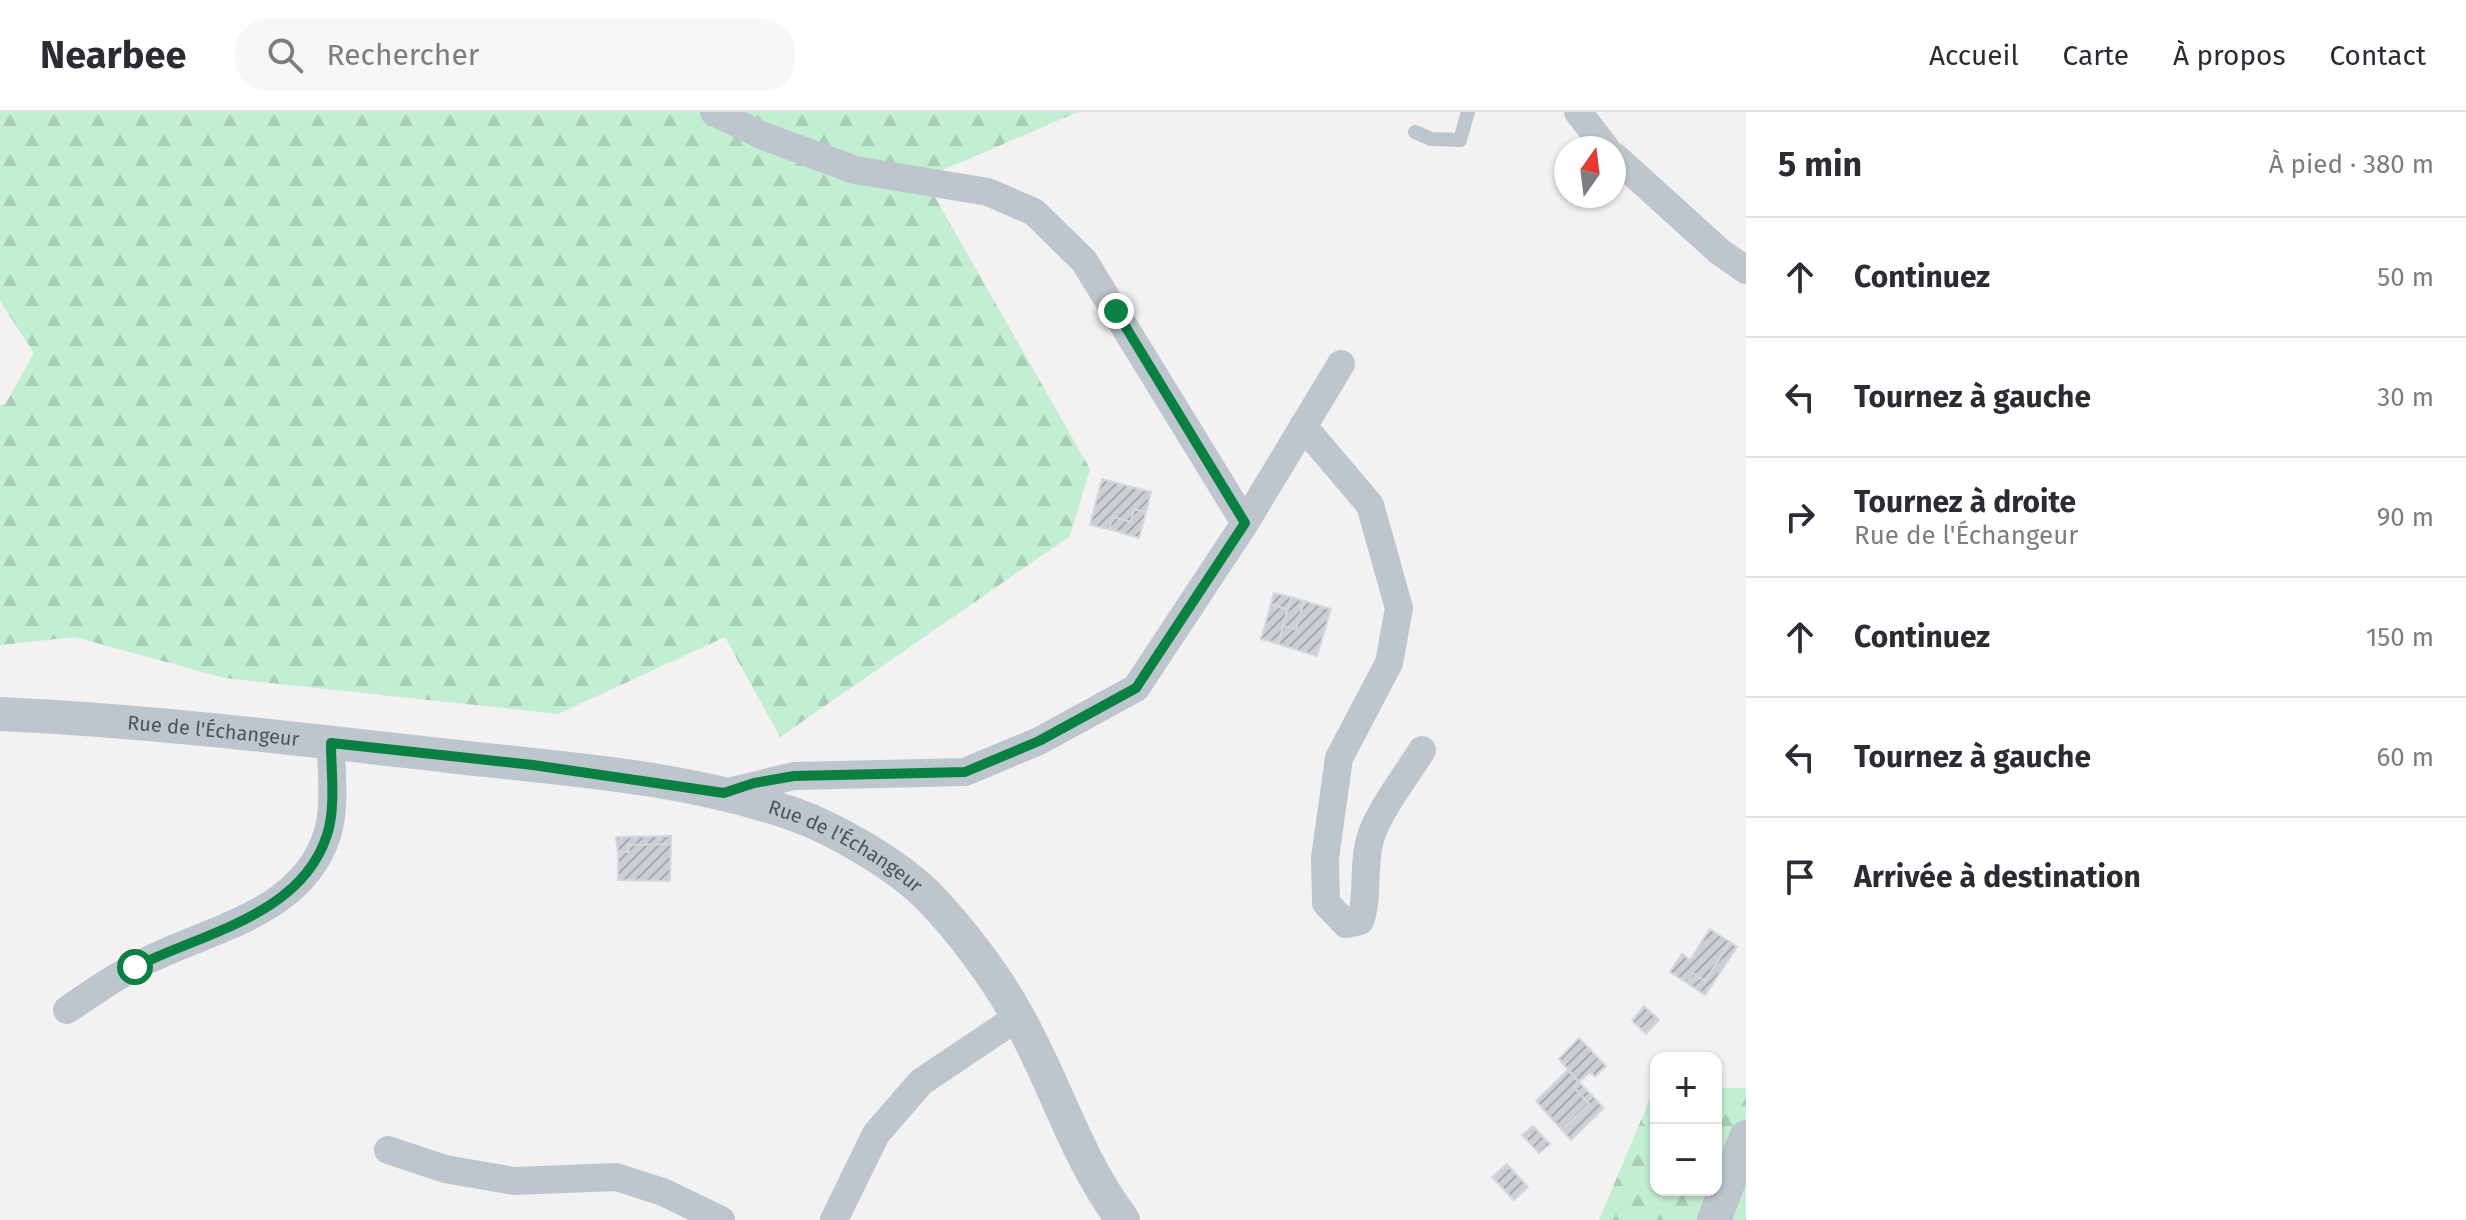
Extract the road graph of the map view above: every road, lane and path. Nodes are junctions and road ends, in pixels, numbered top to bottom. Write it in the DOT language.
graph roads {
  1 [pos="714,112"];
  2 [pos="1468,112"];
  3 [pos="1578,112"];
  4 [pos="1415,132"];
  5 [pos="1597,136"];
  6 [pos="1626,167"];
  7 [pos="1746,270"];
  8 [pos="1341,364"];
  9 [pos="1303,426"];
  10 [pos="1245,523"];
  11 [pos="0,714"];
  12 [pos="331,743"];
  13 [pos="1422,750"];
  14 [pos="724,793"];
  15 [pos="67,1010"];
  16 [pos="1018,1017"];
  17 [pos="1746,1137"];
  18 [pos="388,1150"];
  19 [pos="721,1220"];
  20 [pos="834,1220"];
  21 [pos="1123,1220"];
  22 [pos="1714,1220"];
  1 -- 10 [label="street"];
  2 -- 4 [label="lane"];
  3 -- 5 [label="street"];
  6 -- 7 [label="street"];
  8 -- 9 [label="street"];
  9 -- 10 [label="street"];
  9 -- 13 [label="street"];
  10 -- 14 [label="street"];
  11 -- 12 [label="street, Rue de l'Échangeur"];
  12 -- 14 [label="street, Rue de l'Échangeur"];
  12 -- 15 [label="street"];
  14 -- 16 [label="street, Rue de l'Échangeur"];
  16 -- 20 [label="street"];
  16 -- 21 [label="street, Rue de l'Échangeur"];
  17 -- 22 [label="street"];
  18 -- 19 [label="street"];
}
